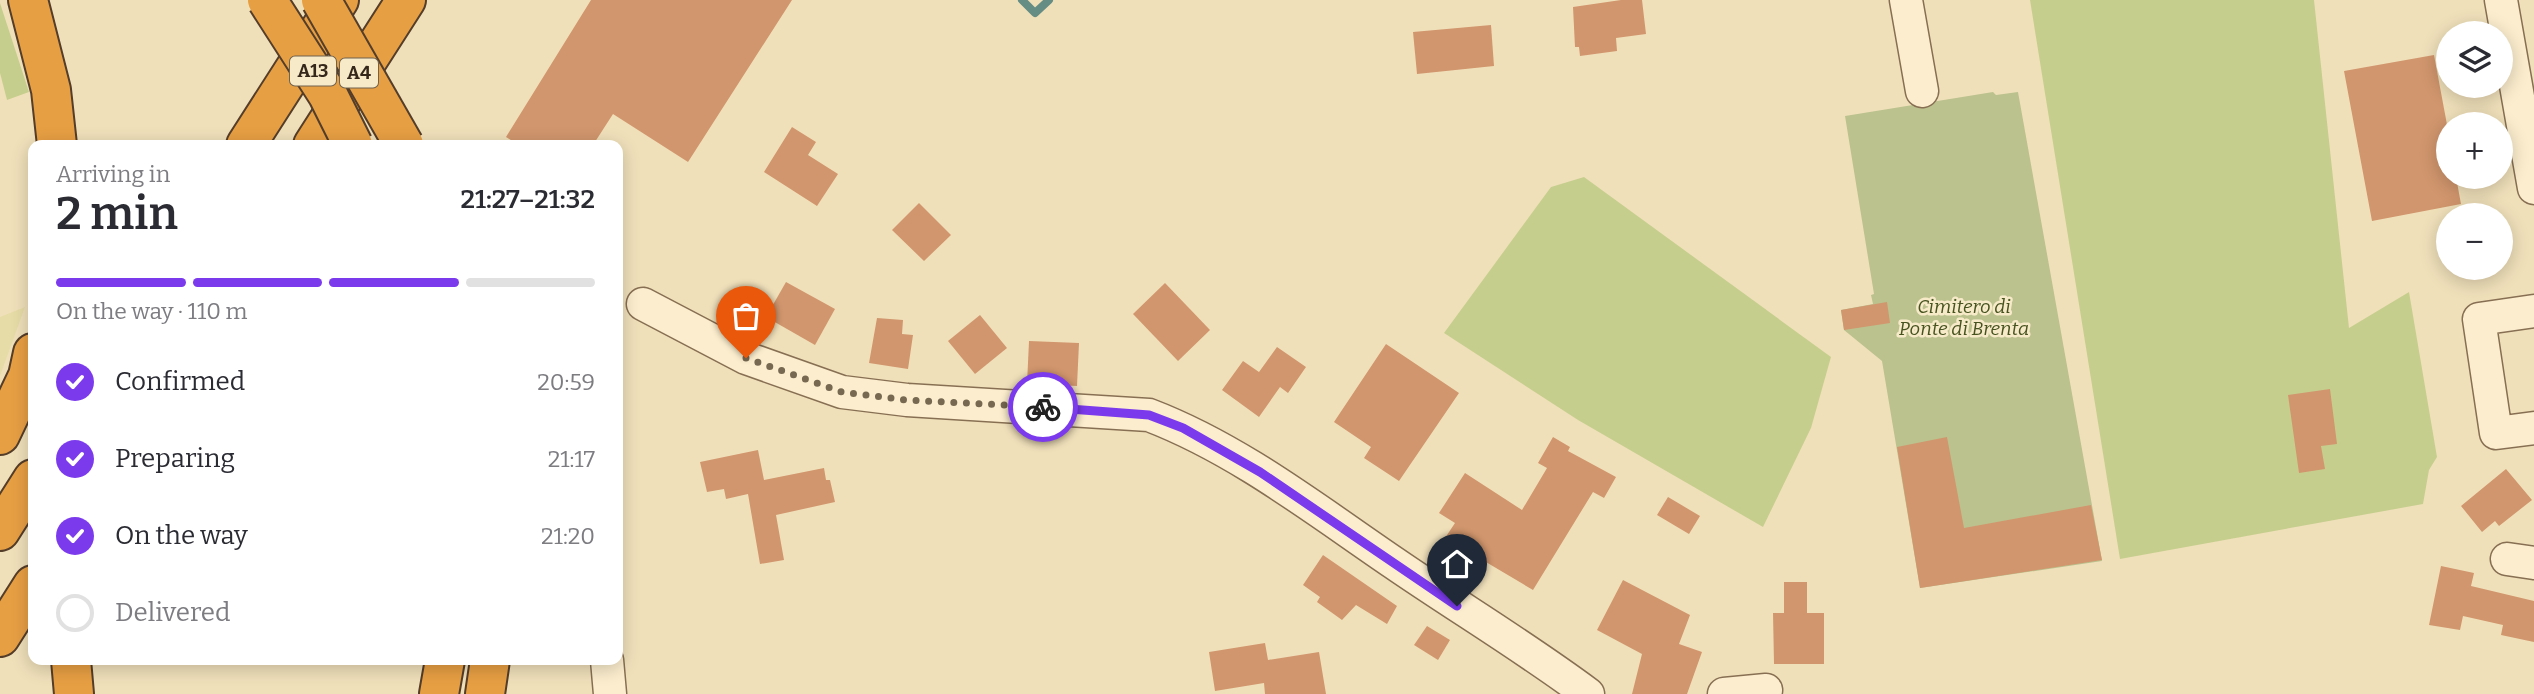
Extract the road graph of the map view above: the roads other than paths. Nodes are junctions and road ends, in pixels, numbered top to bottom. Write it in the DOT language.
graph roads {
  1 [pos="28,0"];
  2 [pos="267,0"];
  3 [pos="321,0"];
  4 [pos="339,0"];
  5 [pos="406,0"];
  6 [pos="1906,0"];
  7 [pos="2501,0"];
  8 [pos="1922,91"];
  9 [pos="56,140"];
  10 [pos="249,140"];
  11 [pos="316,140"];
  12 [pos="350,140"];
  13 [pos="401,140"];
  14 [pos="2534,188"];
  15 [pos="643,303"];
  16 [pos="2534,311"];
  17 [pos="28,372"];
  18 [pos="2534,428"];
  19 [pos="0,435"];
  20 [pos="28,487"];
  21 [pos="0,531"];
  22 [pos="28,593"];
  23 [pos="0,637"];
  24 [pos="71,665"];
  25 [pos="444,665"];
  26 [pos="489,665"];
  27 [pos="607,665"];
  28 [pos="1766,690"];
  29 [pos="74,694"];
  30 [pos="439,694"];
  31 [pos="485,694"];
  32 [pos="610,694"];
  33 [pos="1587,694"];
  34 [pos="1724,694"];
  1 -- 9 [label="highway"];
  2 -- 12 [label="highway, A13, bridge"];
  3 -- 13 [label="highway, A13, bridge"];
  4 -- 10 [label="highway"];
  5 -- 11 [label="highway, A4"];
  6 -- 8 [label="street"];
  7 -- 14 [label="street"];
  15 -- 33 [label="street"];
  16 -- 18 [label="street"];
  17 -- 19 [label="highway"];
  20 -- 21 [label="highway"];
  22 -- 23 [label="highway"];
  24 -- 29 [label="highway"];
  25 -- 30 [label="highway"];
  26 -- 31 [label="highway"];
  27 -- 32 [label="street"];
  28 -- 34 [label="street"];
}
